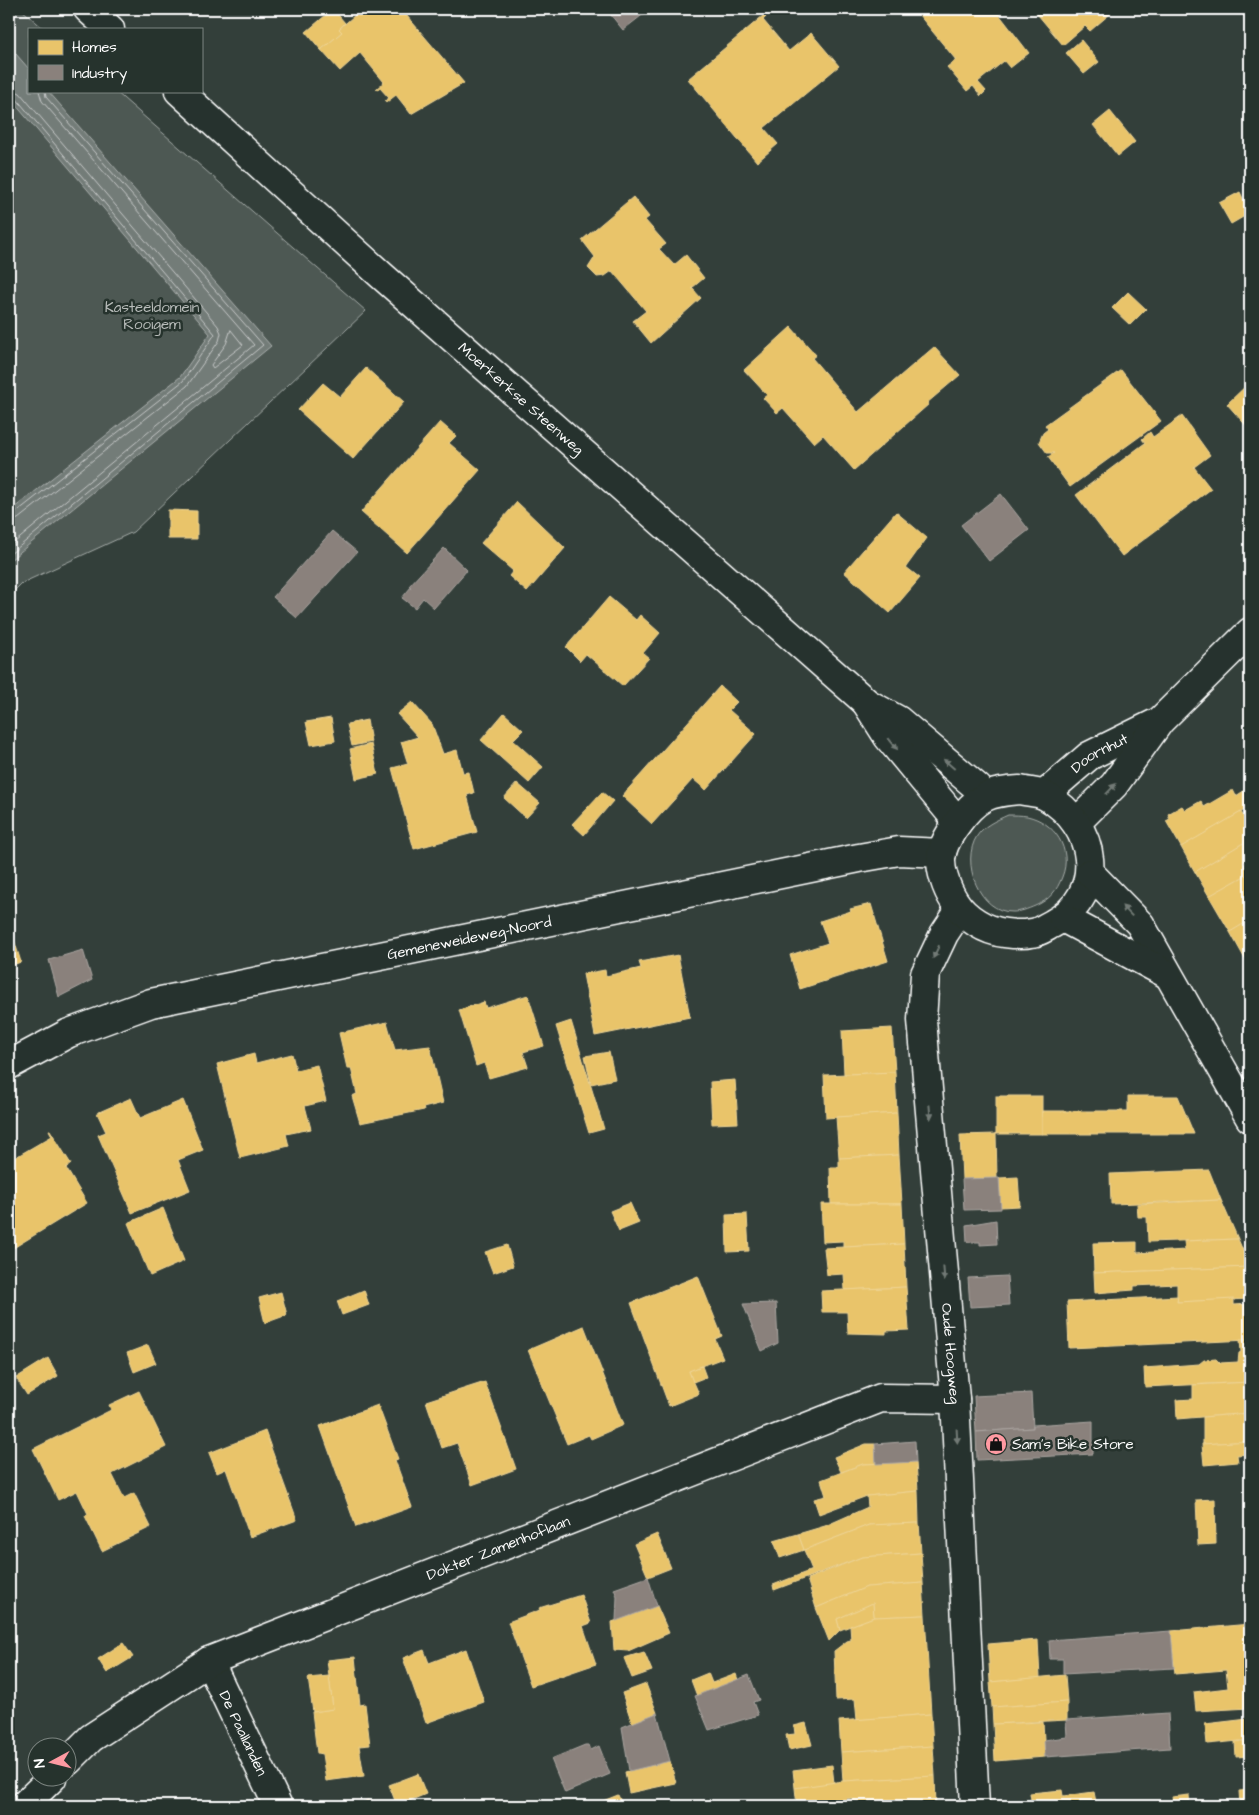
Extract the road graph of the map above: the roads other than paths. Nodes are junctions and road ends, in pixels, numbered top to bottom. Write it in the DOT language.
graph roads {
  1 [pos="88,9"];
  2 [pos="109,28"];
  3 [pos="180,92"];
  4 [pos="1250,632"];
  5 [pos="866,703"];
  6 [pos="1160,721"];
  7 [pos="1044,795"];
  8 [pos="983,798"];
  9 [pos="958,822"];
  10 [pos="1076,823"];
  11 [pos="942,853"];
  12 [pos="1090,873"];
  13 [pos="960,910"];
  14 [pos="1063,918"];
  15 [pos="1166,974"];
  16 [pos="9,1065"];
  17 [pos="1250,1118"];
  18 [pos="955,1399"];
  19 [pos="209,1661"];
  20 [pos="78,1752"];
  21 [pos="42,1788"];
  22 [pos="24,1806"];
  23 [pos="278,1806"];
  24 [pos="976,1806"];
  1 -- 2 [label="street"];
  3 -- 5 [label="street, Moerkerkse Steenweg"];
  4 -- 6 [label="street, Doornhut"];
  8 -- 5 [label="street, Moerkerkse Steenweg, one-way"];
  5 -- 9 [label="street, Moerkerkse Steenweg, one-way"];
  6 -- 7 [label="street, Doornhut"];
  10 -- 6 [label="street, Doornhut, one-way"];
  7 -- 8 [label="street"];
  7 -- 10 [label="street"];
  8 -- 9 [label="street"];
  9 -- 11 [label="street"];
  10 -- 12 [label="street"];
  11 -- 13 [label="street"];
  11 -- 16 [label="street, Gemeneweideweg-Noord"];
  12 -- 14 [label="street"];
  15 -- 12 [label="street, one-way"];
  13 -- 14 [label="street"];
  13 -- 18 [label="street, Oude Hoogweg, one-way"];
  14 -- 15 [label="street"];
  15 -- 17 [label="street"];
  18 -- 19 [label="street, Dokter Zamenhoflaan"];
  18 -- 24 [label="street, Oude Hoogweg, one-way"];
  19 -- 20 [label="street, Dokter Zamenhoflaan"];
  19 -- 23 [label="street, De Paallanden"];
  21 -- 22 [label="street"];
}
